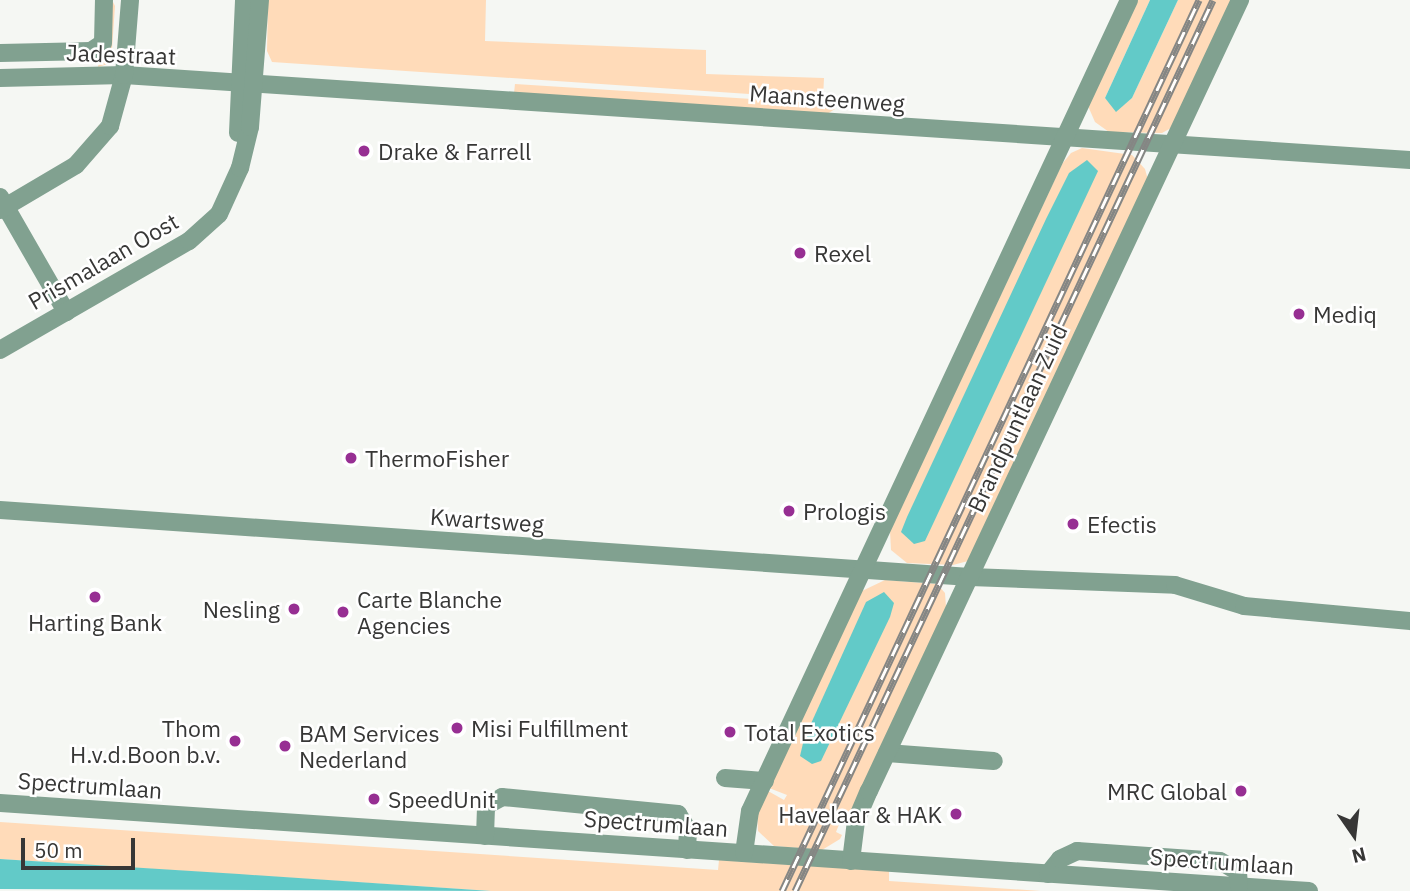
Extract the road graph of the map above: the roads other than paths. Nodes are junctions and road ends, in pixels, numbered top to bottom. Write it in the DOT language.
graph roads {
  1 [pos="104,0"];
  2 [pos="130,0"];
  3 [pos="244,0"];
  4 [pos="260,0"];
  5 [pos="1129,0"];
  6 [pos="1240,0"];
  7 [pos="0,53"];
  8 [pos="124,75"];
  9 [pos="0,78"];
  10 [pos="247,85"];
  11 [pos="1065,138"];
  12 [pos="1172,146"];
  13 [pos="1410,160"];
  14 [pos="2,205"];
  15 [pos="66,312"];
  16 [pos="0,349"];
  17 [pos="0,510"];
  18 [pos="864,570"];
  19 [pos="970,577"];
  20 [pos="1410,621"];
  21 [pos="887,753"];
  22 [pos="994,761"];
  23 [pos="725,778"];
  24 [pos="765,781"];
  25 [pos="0,803"];
  26 [pos="485,836"];
  27 [pos="687,850"];
  28 [pos="744,853"];
  29 [pos="851,861"];
  30 [pos="1048,874"];
  31 [pos="1239,886"];
  32 [pos="1309,891"];
  1 -- 7 [label="street"];
  2 -- 8 [label="street"];
  3 -- 10 [label="street, Prismalaan Oost"];
  4 -- 10 [label="street, Prismalaan Oost"];
  5 -- 11 [label="street"];
  6 -- 12 [label="street, Brandpuntlaan Zuid"];
  8 -- 9 [label="street, Jadestraat"];
  8 -- 10 [label="street, Jadestraat"];
  8 -- 14 [label="street"];
  10 -- 11 [label="street, Maansteenweg"];
  10 -- 15 [label="street, Prismalaan Oost"];
  11 -- 12 [label="street, Maansteenweg"];
  11 -- 18 [label="street"];
  12 -- 13 [label="street, Maansteenweg"];
  12 -- 19 [label="street, Brandpuntlaan Zuid"];
  14 -- 15 [label="street"];
  15 -- 16 [label="street, Prismalaan Oost"];
  17 -- 18 [label="street, Kwartsweg"];
  18 -- 19 [label="street, Kwartsweg"];
  18 -- 24 [label="street"];
  19 -- 20 [label="street, Kwartsweg"];
  19 -- 21 [label="street, Brandpuntlaan Zuid"];
  21 -- 22 [label="street"];
  21 -- 29 [label="street, Brandpuntlaan Zuid"];
  23 -- 24 [label="street"];
  24 -- 28 [label="street"];
  25 -- 26 [label="street, Spectrumlaan"];
  26 -- 27 [label="street, Spectrumlaan"];
  26 -- 27 [label="street"];
  27 -- 28 [label="street, Spectrumlaan"];
  28 -- 29 [label="street, Spectrumlaan"];
  29 -- 30 [label="street, Spectrumlaan"];
  30 -- 31 [label="street, Spectrumlaan"];
  30 -- 31 [label="street"];
  31 -- 32 [label="street, Spectrumlaan"];
}
